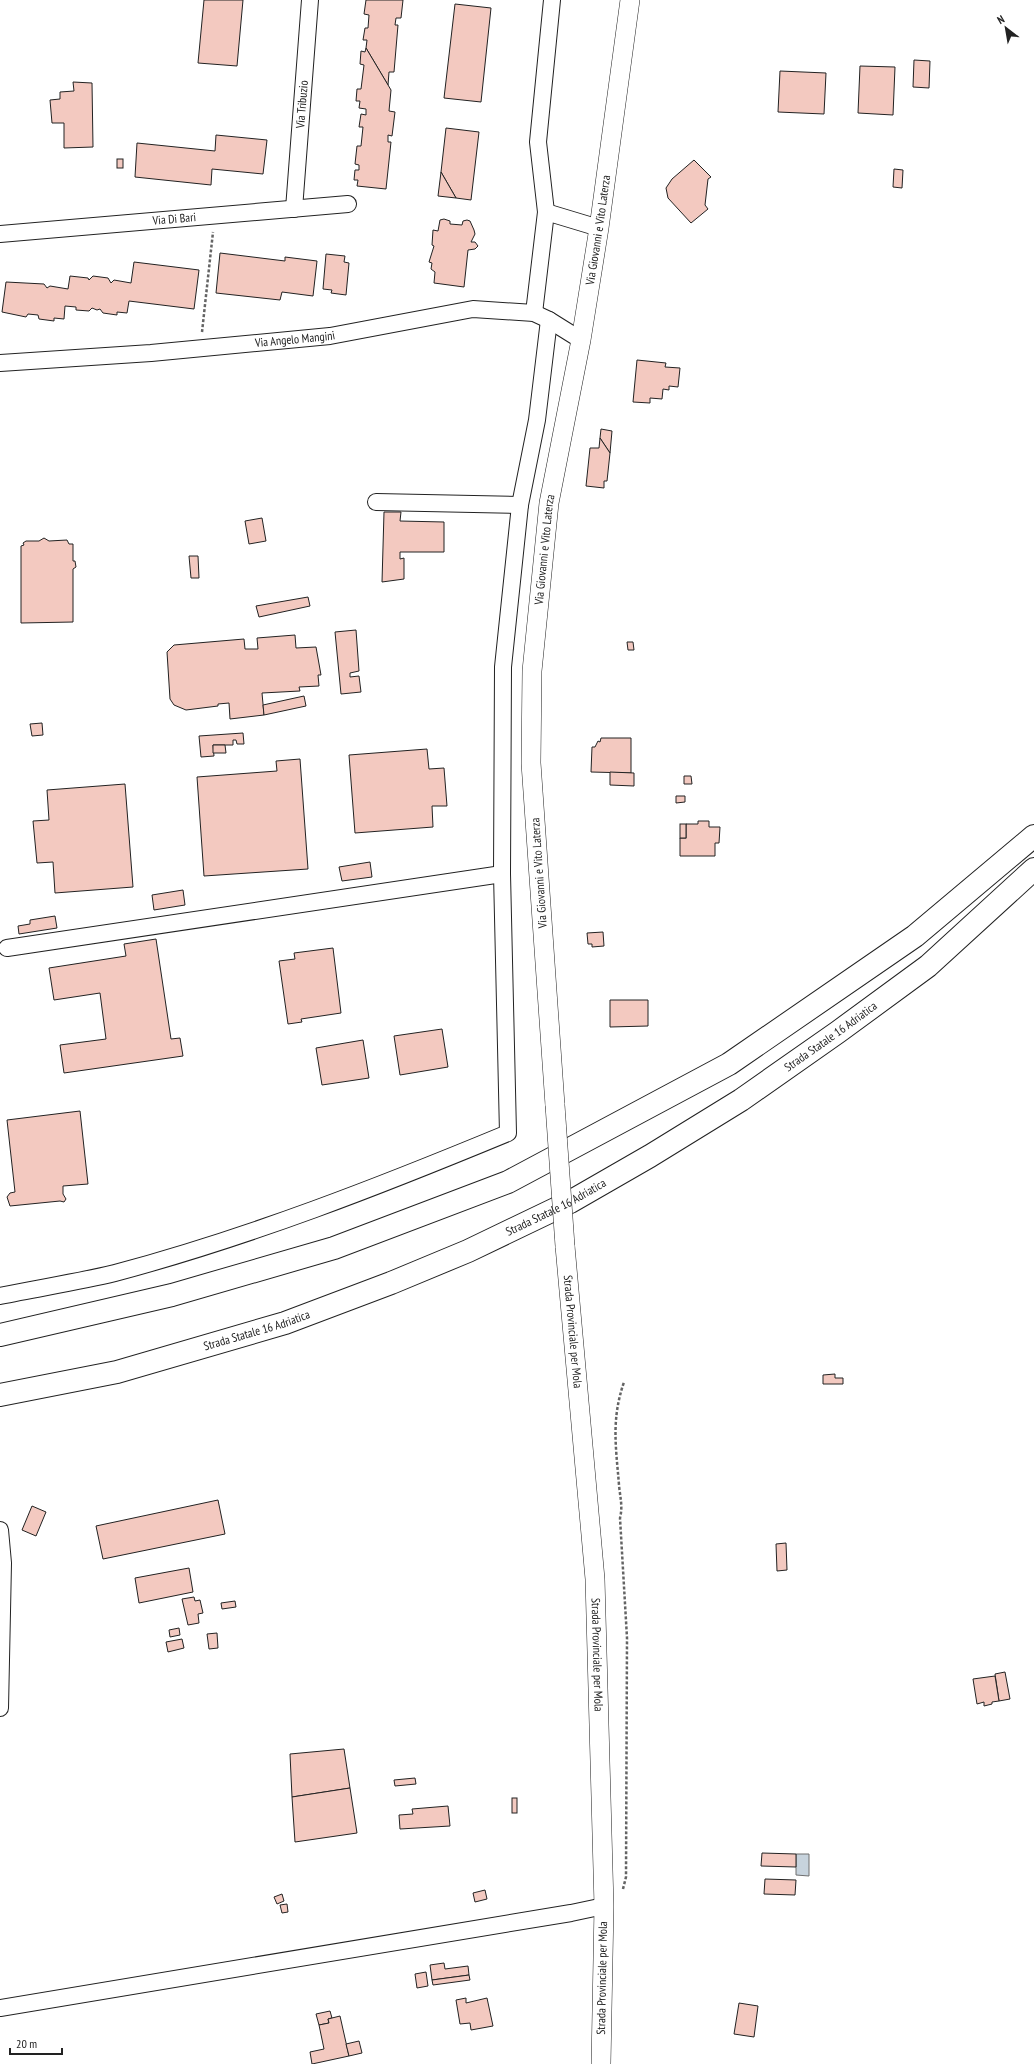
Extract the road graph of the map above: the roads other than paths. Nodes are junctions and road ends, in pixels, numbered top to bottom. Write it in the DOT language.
graph roads {
  1 [pos="310,0"];
  2 [pos="552,0"];
  3 [pos="630,0"];
  4 [pos="348,204"];
  5 [pos="294,209"];
  6 [pos="546,212"];
  7 [pos="598,228"];
  8 [pos="0,234"];
  9 [pos="534,313"];
  10 [pos="549,320"];
  11 [pos="581,340"];
  12 [pos="0,363"];
  13 [pos="376,502"];
  14 [pos="520,505"];
  15 [pos="1034,836"];
  16 [pos="1034,869"];
  17 [pos="502,874"];
  18 [pos="7,948"];
  19 [pos="564,1246"];
  20 [pos="0,1296"];
  21 [pos="0,1335"];
  22 [pos="0,1395"];
  23 [pos="0,1530"];
  24 [pos="0,1708"];
  25 [pos="604,1906"];
  26 [pos="0,2008"];
  27 [pos="601,2064"];
  1 -- 5 [label="street, Via Tribuzio"];
  2 -- 6 [label="street"];
  3 -- 7 [label="street, Via Giovanni e Vito Laterza"];
  4 -- 5 [label="street, Via Di Bari"];
  5 -- 8 [label="street, Via Di Bari"];
  6 -- 7 [label="street"];
  6 -- 9 [label="street"];
  7 -- 11 [label="street, Via Giovanni e Vito Laterza"];
  9 -- 10 [label="street, Via Angelo Mangini"];
  9 -- 12 [label="street, Via Angelo Mangini"];
  10 -- 11 [label="street, Via Angelo Mangini"];
  10 -- 14 [label="street"];
  11 -- 19 [label="street, Via Giovanni e Vito Laterza, bridge"];
  13 -- 14 [label="street"];
  14 -- 17 [label="street"];
  15 -- 21 [label="highway"];
  16 -- 22 [label="highway, Strada Statale 16 Adriatica"];
  17 -- 18 [label="street"];
  17 -- 20 [label="street"];
  19 -- 25 [label="street, Strada Provinciale per Mola"];
  23 -- 24 [label="street"];
  25 -- 26 [label="street"];
  25 -- 27 [label="street, Strada Provinciale per Mola"];
}
